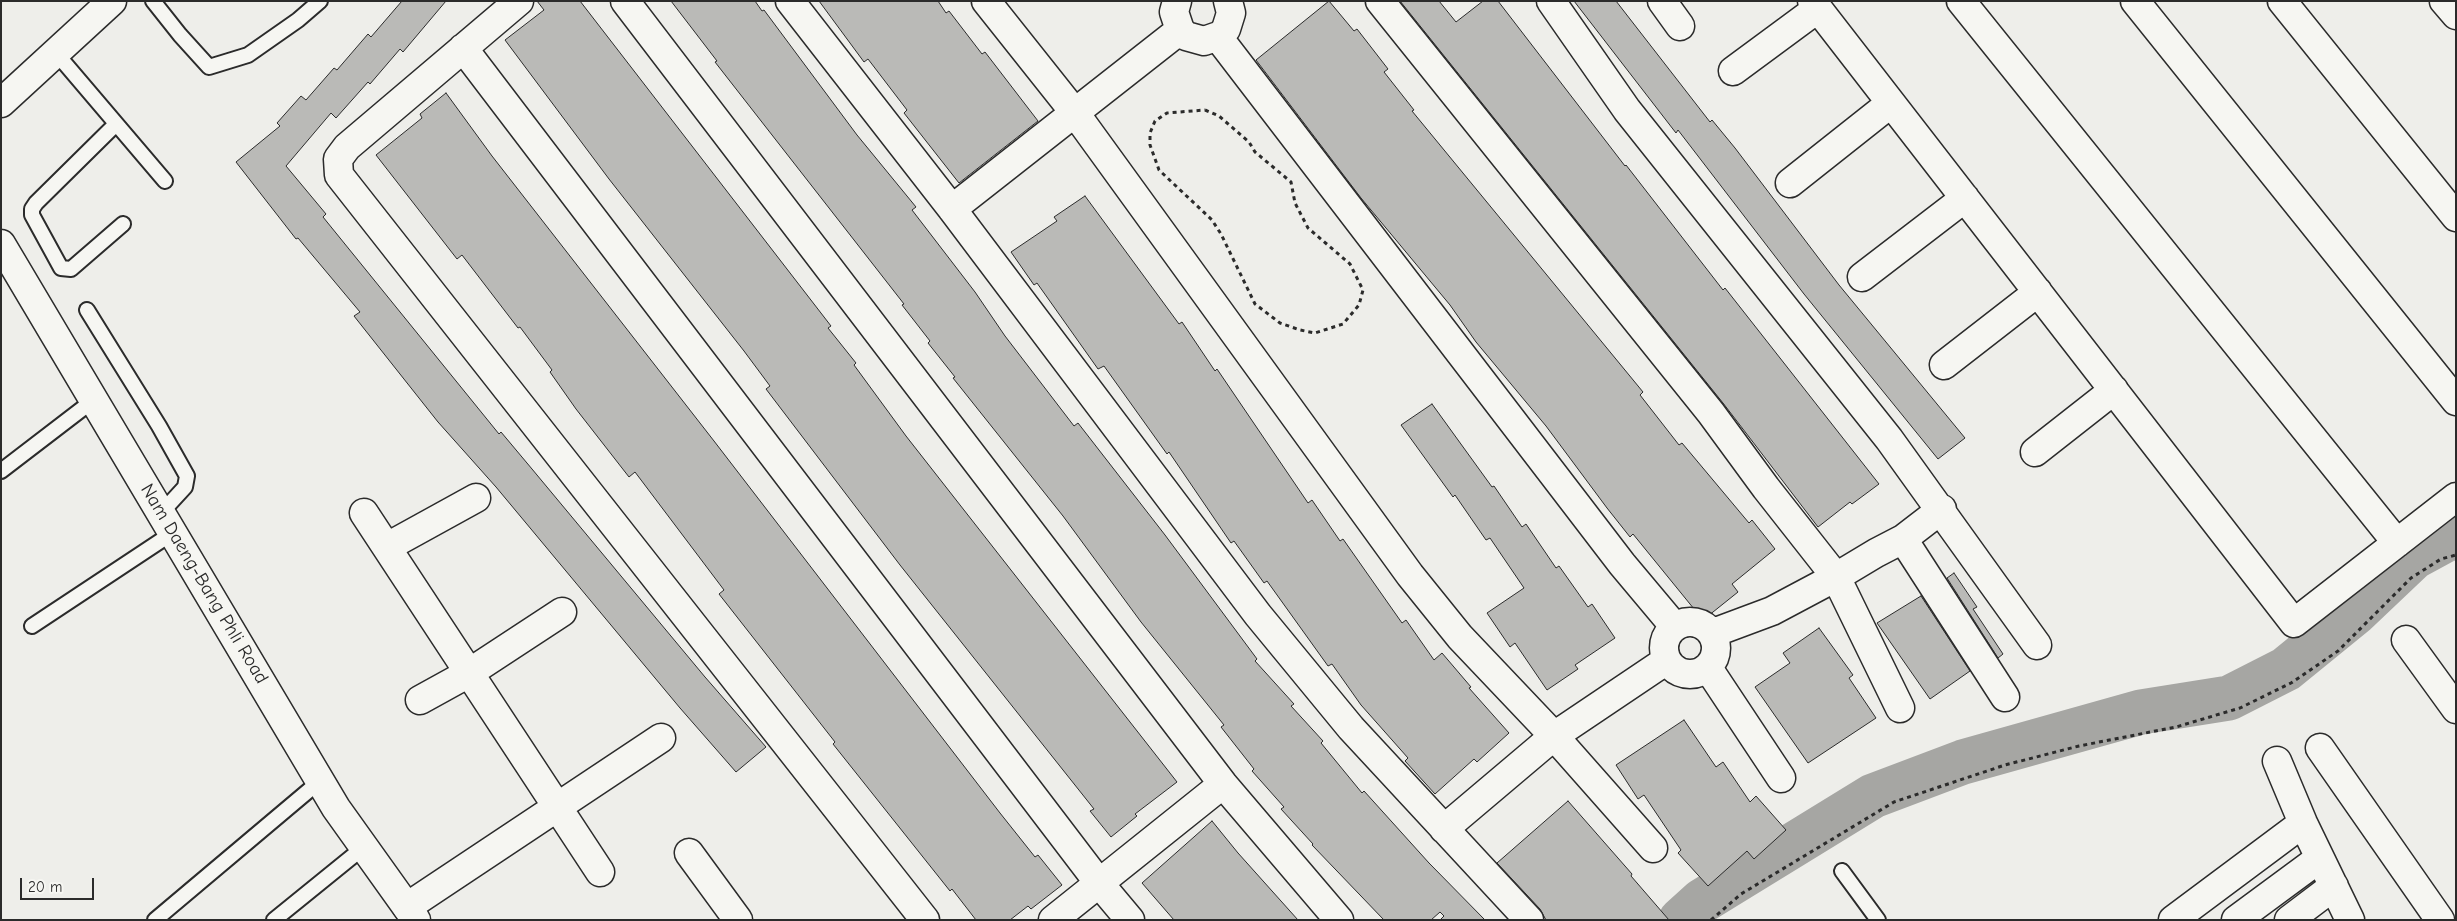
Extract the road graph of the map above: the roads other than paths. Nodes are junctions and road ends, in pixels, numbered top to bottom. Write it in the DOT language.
graph roads {
  1 [pos="112,1"];
  2 [pos="152,1"];
  3 [pos="320,1"];
  4 [pos="519,1"];
  5 [pos="625,1"];
  6 [pos="790,1"];
  7 [pos="986,1"];
  8 [pos="1177,1"];
  9 [pos="1228,1"];
  10 [pos="1380,1"];
  11 [pos="1551,1"];
  12 [pos="1662,1"];
  13 [pos="1961,1"];
  14 [pos="2135,1"];
  15 [pos="2282,1"];
  16 [pos="2444,1"];
  17 [pos="1814,5"];
  18 [pos="2456,15"];
  19 [pos="1680,26"];
  20 [pos="1180,30"];
  21 [pos="1218,37"];
  22 [pos="463,48"];
  23 [pos="56,53"];
  24 [pos="1733,72"];
  25 [pos="1,103"];
  26 [pos="1890,103"];
  27 [pos="1075,113"];
  28 [pos="116,124"];
  29 [pos="165,181"];
  30 [pos="1790,182"];
  31 [pos="1965,198"];
  32 [pos="952,209"];
  33 [pos="2456,217"];
  34 [pos="123,224"];
  35 [pos="1,244"];
  36 [pos="1862,277"];
  37 [pos="2038,292"];
  38 [pos="87,310"];
  39 [pos="1944,365"];
  40 [pos="2114,390"];
  41 [pos="95,399"];
  42 [pos="2456,401"];
  43 [pos="2035,452"];
  44 [pos="1,471"];
  45 [pos="2456,497"];
  46 [pos="476,498"];
  47 [pos="1942,509"];
  48 [pos="364,513"];
  49 [pos="168,522"];
  50 [pos="1903,539"];
  51 [pos="2397,543"];
  52 [pos="387,547"];
  53 [pos="1836,577"];
  54 [pos="562,612"];
  55 [pos="32,626"];
  56 [pos="1674,626"];
  57 [pos="1713,633"];
  58 [pos="2406,640"];
  59 [pos="2037,645"];
  60 [pos="1667,660"];
  61 [pos="1708,668"];
  62 [pos="469,673"];
  63 [pos="2005,697"];
  64 [pos="420,700"];
  65 [pos="1900,708"];
  66 [pos="2456,709"];
  67 [pos="1554,736"];
  68 [pos="660,738"];
  69 [pos="2320,748"];
  70 [pos="2277,761"];
  71 [pos="1781,778"];
  72 [pos="320,781"];
  73 [pos="1223,784"];
  74 [pos="558,807"];
  75 [pos="2303,822"];
  76 [pos="1444,829"];
  77 [pos="364,847"];
  78 [pos="1653,848"];
  79 [pos="689,853"];
  80 [pos="2320,858"];
  81 [pos="1842,871"];
  82 [pos="600,872"];
  83 [pos="1099,883"];
  84 [pos="2334,886"];
  85 [pos="411,913"];
  86 [pos="155,920"];
  87 [pos="274,920"];
  88 [pos="738,920"];
  89 [pos="924,920"];
  90 [pos="1053,920"];
  91 [pos="1130,920"];
  92 [pos="1339,920"];
  93 [pos="1529,920"];
  94 [pos="1878,920"];
  95 [pos="2173,920"];
  96 [pos="2236,920"];
  97 [pos="2289,920"];
  98 [pos="2350,920"];
  99 [pos="2440,920"];
  1 -- 23 [label="street"];
  2 -- 3 [label="lane"];
  4 -- 22 [label="street"];
  5 -- 73 [label="street"];
  6 -- 32 [label="street"];
  7 -- 27 [label="street"];
  8 -- 20 [label="street"];
  9 -- 21 [label="street"];
  10 -- 53 [label="street"];
  11 -- 47 [label="street"];
  12 -- 19 [label="street"];
  13 -- 51 [label="street"];
  14 -- 42 [label="street"];
  15 -- 33 [label="street"];
  16 -- 18 [label="street"];
  17 -- 24 [label="street"];
  17 -- 26 [label="street"];
  20 -- 21 [label="street"];
  20 -- 27 [label="street"];
  21 -- 56 [label="street"];
  22 -- 83 [label="street"];
  22 -- 89 [label="street"];
  23 -- 25 [label="street"];
  23 -- 28 [label="lane"];
  26 -- 30 [label="street"];
  26 -- 31 [label="street"];
  27 -- 32 [label="street"];
  27 -- 67 [label="street"];
  28 -- 29 [label="lane"];
  28 -- 34 [label="lane"];
  31 -- 36 [label="street"];
  31 -- 37 [label="street"];
  32 -- 76 [label="street"];
  35 -- 41 [label="street, Nam Daeng-Bang Phli Road"];
  37 -- 39 [label="street"];
  37 -- 40 [label="street"];
  38 -- 49 [label="lane"];
  40 -- 43 [label="street"];
  40 -- 51 [label="street"];
  41 -- 44 [label="lane"];
  41 -- 49 [label="street, Nam Daeng-Bang Phli Road"];
  45 -- 51 [label="street"];
  46 -- 52 [label="street"];
  47 -- 50 [label="street"];
  47 -- 59 [label="street"];
  48 -- 52 [label="street"];
  49 -- 55 [label="lane"];
  49 -- 72 [label="street, Nam Daeng-Bang Phli Road"];
  50 -- 53 [label="street"];
  50 -- 63 [label="street"];
  52 -- 62 [label="street"];
  53 -- 57 [label="street"];
  53 -- 65 [label="street"];
  54 -- 62 [label="street"];
  56 -- 57 [label="street"];
  56 -- 60 [label="street"];
  57 -- 61 [label="street"];
  58 -- 66 [label="street"];
  60 -- 61 [label="street"];
  60 -- 67 [label="street"];
  61 -- 71 [label="street"];
  62 -- 64 [label="street"];
  62 -- 74 [label="street"];
  67 -- 76 [label="street"];
  67 -- 78 [label="street"];
  68 -- 74 [label="street"];
  69 -- 99 [label="street"];
  70 -- 75 [label="street"];
  72 -- 77 [label="street, Nam Daeng-Bang Phli Road"];
  72 -- 86 [label="lane"];
  73 -- 83 [label="street"];
  73 -- 92 [label="street"];
  74 -- 82 [label="street"];
  74 -- 85 [label="street"];
  75 -- 80 [label="street"];
  75 -- 95 [label="street"];
  76 -- 93 [label="street"];
  77 -- 85 [label="street, Nam Daeng-Bang Phli Road"];
  77 -- 87 [label="lane"];
  79 -- 88 [label="street"];
  80 -- 84 [label="street"];
  80 -- 96 [label="street"];
  81 -- 94 [label="lane"];
  83 -- 90 [label="street"];
  83 -- 91 [label="street"];
  84 -- 97 [label="street"];
  84 -- 98 [label="street"];
}
